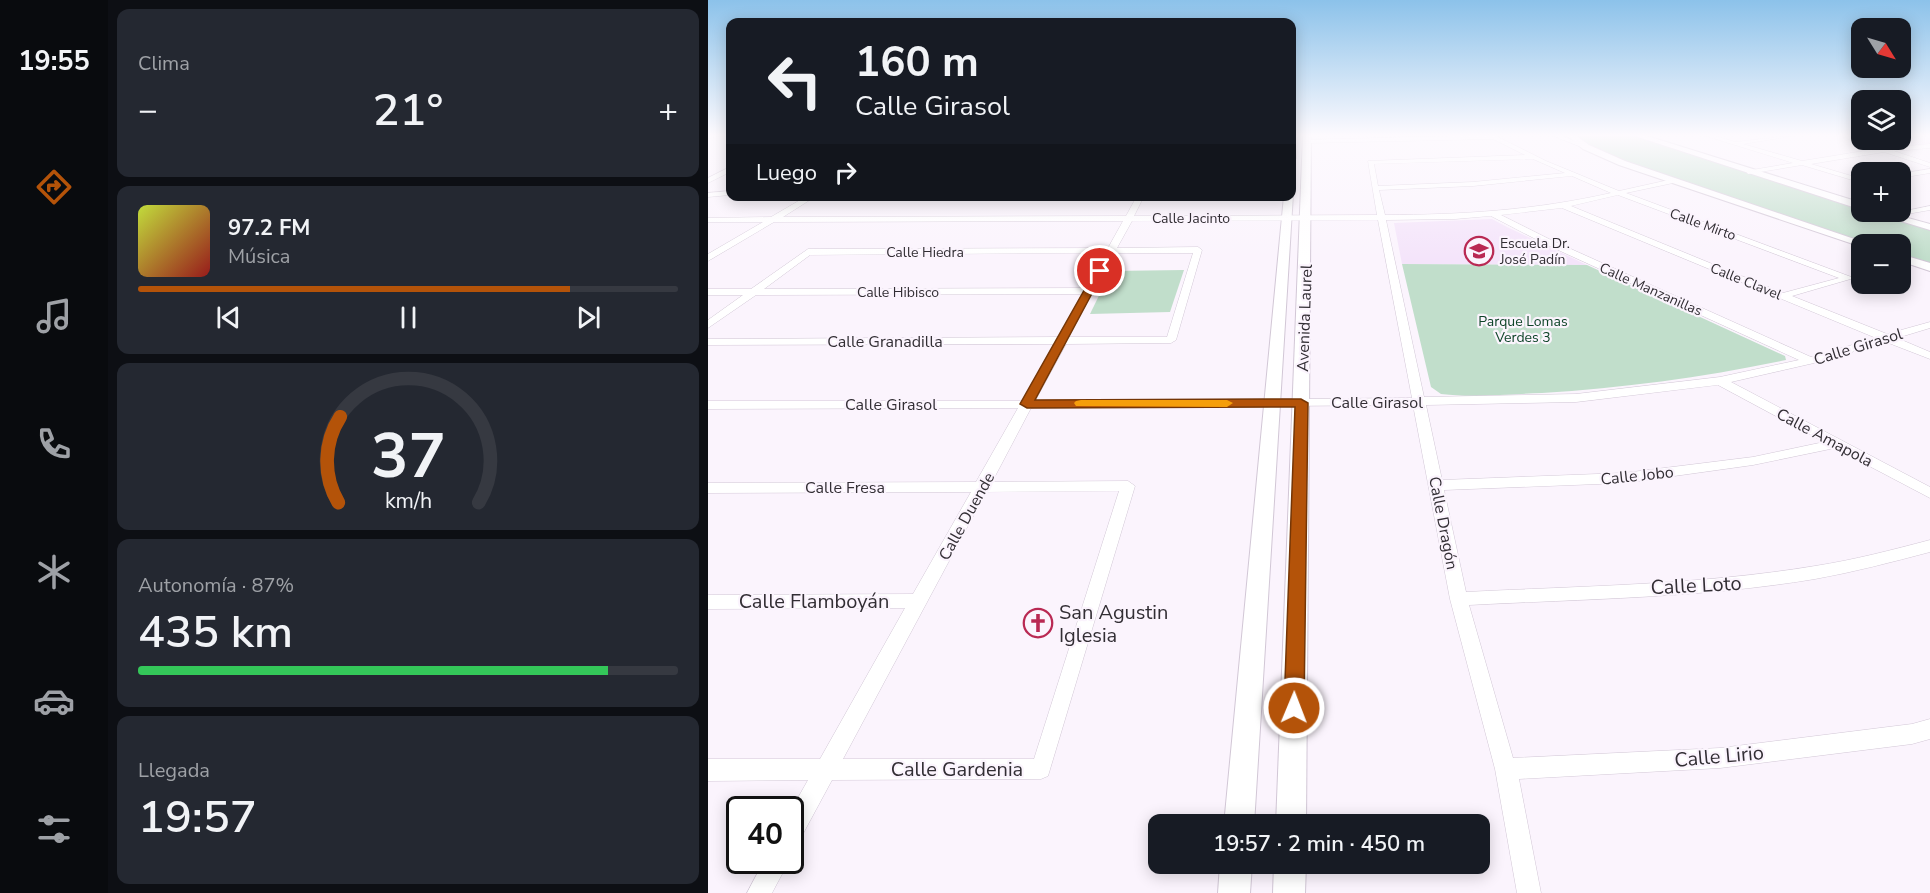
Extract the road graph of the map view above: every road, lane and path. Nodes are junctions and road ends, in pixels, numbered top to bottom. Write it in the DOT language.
graph roads {
  1 [pos="1300,177"];
  2 [pos="1373,177"];
  3 [pos="1554,177"];
  4 [pos="1578,177"];
  5 [pos="1659,177"];
  6 [pos="1763,177"];
  7 [pos="1670,181"];
  8 [pos="1376,188"];
  9 [pos="726,191"];
  10 [pos="708,192"];
  11 [pos="1618,193"];
  12 [pos="805,201"];
  13 [pos="1138,201"];
  14 [pos="1291,201"];
  15 [pos="1851,204"];
  16 [pos="1563,206"];
  17 [pos="1930,208"];
  18 [pos="1911,211"];
  19 [pos="1494,214"];
  20 [pos="1129,218"];
  21 [pos="1296,218"];
  22 [pos="1381,218"];
  23 [pos="774,219"];
  24 [pos="708,220"];
  25 [pos="1911,221"];
  26 [pos="1930,227"];
  27 [pos="1851,240"];
  28 [pos="1110,251"];
  29 [pos="708,258"];
  30 [pos="1911,261"];
  31 [pos="1930,267"];
  32 [pos="1089,291"];
  33 [pos="708,292"];
  34 [pos="754,292"];
  35 [pos="1782,296"];
  36 [pos="708,325"];
  37 [pos="1930,325"];
  38 [pos="1887,338"];
  39 [pos="1061,341"];
  40 [pos="708,342"];
  41 [pos="1930,356"];
  42 [pos="1810,361"];
  43 [pos="1720,381"];
  44 [pos="1419,402"];
  45 [pos="1301,403"];
  46 [pos="1027,404"];
  47 [pos="1272,404"];
  48 [pos="708,405"];
  49 [pos="1835,444"];
  50 [pos="1436,485"];
  51 [pos="981,487"];
  52 [pos="708,488"];
  53 [pos="1930,493"];
  54 [pos="1930,546"];
  55 [pos="1459,599"];
  56 [pos="708,602"];
  57 [pos="919,602"];
  58 [pos="1930,729"];
  59 [pos="827,769"];
  60 [pos="1506,769"];
  61 [pos="708,770"];
  62 [pos="804,811"];
  63 [pos="1240,814"];
  64 [pos="1291,814"];
  65 [pos="770,874"];
  66 [pos="1235,874"];
  67 [pos="1290,874"];
  68 [pos="759,893"];
  69 [pos="1234,893"];
  70 [pos="1289,893"];
  71 [pos="1529,893"];
  1 -- 21 [label="street, Avenida Laurel"];
  2 -- 8 [label="street, Calle Dragón"];
  3 -- 8 [label="street"];
  4 -- 11 [label="street, Calle Mirto"];
  5 -- 7 [label="street"];
  6 -- 15 [label="street"];
  7 -- 11 [label="street, Calle Jacinto"];
  7 -- 27 [label="street"];
  8 -- 22 [label="street, Calle Dragón"];
  9 -- 10 [label="street"];
  11 -- 16 [label="street, Calle Jacinto"];
  11 -- 35 [label="street, Calle Mirto"];
  12 -- 23 [label="street"];
  13 -- 20 [label="street, Calle Duende"];
  14 -- 21 [label="street, Avenida Laurel"];
  16 -- 19 [label="street, Calle Jacinto"];
  16 -- 35 [label="street, Calle Clavel"];
  17 -- 18 [label="street"];
  19 -- 22 [label="street, Calle Jacinto"];
  19 -- 42 [label="street, Calle Manzanillas"];
  20 -- 21 [label="street, Calle Jacinto"];
  20 -- 23 [label="street, Calle Jacinto"];
  20 -- 28 [label="street, Calle Duende"];
  21 -- 22 [label="street, Calle Jacinto"];
  21 -- 45 [label="street, Avenida Laurel"];
  21 -- 47 [label="street, Avenida Laurel"];
  22 -- 44 [label="street, Calle Dragón"];
  23 -- 24 [label="street, Calle Jacinto"];
  23 -- 29 [label="street"];
  25 -- 26 [label="street"];
  28 -- 32 [label="street, Calle Duende"];
  28 -- 34 [label="street, Calle Hiedra"];
  28 -- 39 [label="street, Calle Hiedra"];
  30 -- 31 [label="street"];
  32 -- 34 [label="street, Calle Hibisco"];
  32 -- 39 [label="street, Calle Duende"];
  33 -- 34 [label="street, Calle Hibisco"];
  34 -- 36 [label="street"];
  35 -- 38 [label="street, Calle Clavel"];
  37 -- 38 [label="street, Calle Girasol"];
  38 -- 41 [label="street, Calle Clavel"];
  38 -- 42 [label="street, Calle Girasol"];
  39 -- 40 [label="street, Calle Granadilla"];
  39 -- 46 [label="street, Calle Duende"];
  42 -- 43 [label="street, Calle Girasol"];
  43 -- 44 [label="street, Calle Girasol"];
  43 -- 49 [label="street, Calle Amapola"];
  44 -- 45 [label="street, Calle Girasol"];
  44 -- 50 [label="street, Calle Dragón"];
  45 -- 47 [label="street, Calle Girasol"];
  45 -- 64 [label="street, Avenida Laurel"];
  46 -- 47 [label="street, Calle Girasol"];
  46 -- 48 [label="street, Calle Girasol"];
  46 -- 51 [label="street, Calle Duende"];
  47 -- 63 [label="street, Avenida Laurel"];
  49 -- 50 [label="street, Calle Jobo"];
  49 -- 53 [label="street, Calle Amapola"];
  50 -- 55 [label="street, Calle Dragón"];
  51 -- 52 [label="street, Calle Fresa"];
  51 -- 57 [label="street, Calle Duende"];
  51 -- 59 [label="street, Calle Gardenia"];
  54 -- 55 [label="street, Calle Loto"];
  55 -- 60 [label="street, Calle Dragón"];
  56 -- 57 [label="street, Calle Flamboyán"];
  57 -- 59 [label="street, Calle Duende"];
  58 -- 60 [label="street, Calle Lirio"];
  59 -- 61 [label="street"];
  59 -- 62 [label="street, Calle Duende"];
  60 -- 71 [label="street, Calle Dragón"];
  65 -- 68 [label="street"];
  66 -- 69 [label="street"];
  67 -- 70 [label="street"];
}
